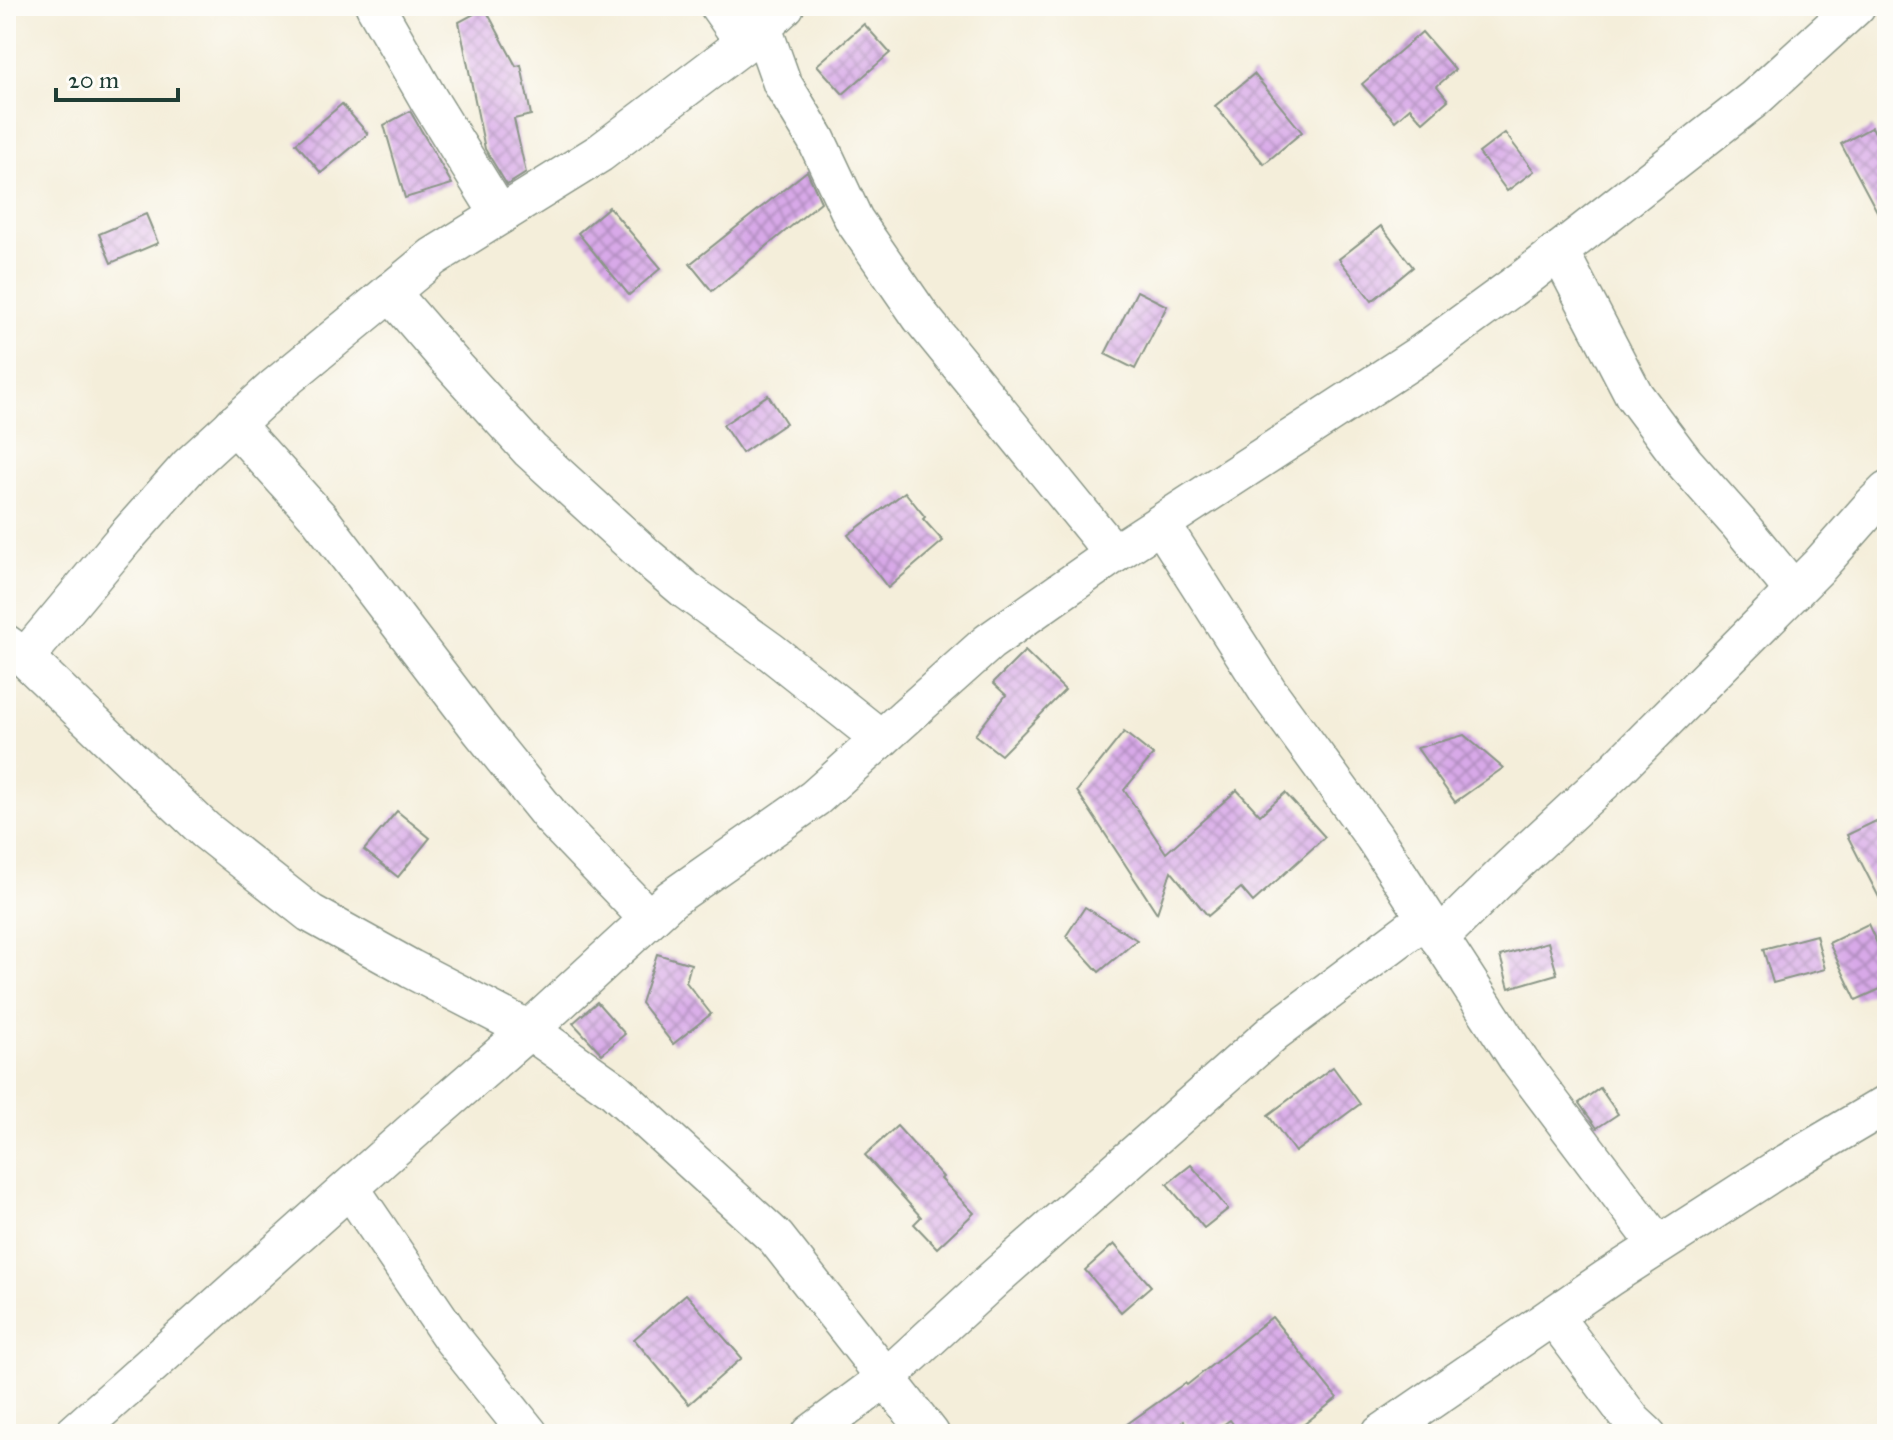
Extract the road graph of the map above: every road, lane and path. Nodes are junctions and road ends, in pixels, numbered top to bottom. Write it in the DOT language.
graph roads {
  1 [pos="375,6"];
  2 [pos="719,6"];
  3 [pos="1856,6"];
  4 [pos="764,25"];
  5 [pos="500,215"];
  6 [pos="1559,251"];
  7 [pos="390,292"];
  8 [pos="234,424"];
  9 [pos="1887,491"];
  10 [pos="1161,524"];
  11 [pos="1114,554"];
  12 [pos="1794,591"];
  13 [pos="15,651"];
  14 [pos="881,739"];
  15 [pos="649,919"];
  16 [pos="1432,928"];
  17 [pos="529,1030"];
  18 [pos="1887,1104"];
  19 [pos="350,1188"];
  20 [pos="1658,1245"];
  21 [pos="1553,1316"];
  22 [pos="886,1378"];
  23 [pos="74,1434"];
  24 [pos="529,1434"];
  25 [pos="811,1434"];
  26 [pos="930,1434"];
  27 [pos="1381,1434"];
  28 [pos="1646,1434"];
  1 -- 5 [label="street"];
  2 -- 4 [label="street"];
  3 -- 6 [label="street"];
  4 -- 5 [label="street"];
  4 -- 11 [label="street"];
  5 -- 7 [label="street"];
  6 -- 10 [label="street"];
  6 -- 12 [label="street"];
  7 -- 8 [label="street"];
  7 -- 14 [label="street"];
  8 -- 13 [label="street"];
  8 -- 15 [label="street"];
  9 -- 12 [label="street"];
  10 -- 11 [label="street"];
  10 -- 16 [label="street"];
  11 -- 14 [label="street"];
  12 -- 16 [label="street"];
  13 -- 17 [label="street"];
  14 -- 15 [label="street"];
  15 -- 17 [label="street"];
  16 -- 20 [label="street"];
  16 -- 22 [label="street"];
  17 -- 19 [label="street"];
  17 -- 22 [label="street"];
  18 -- 20 [label="street"];
  19 -- 23 [label="street"];
  19 -- 24 [label="street"];
  20 -- 21 [label="street"];
  21 -- 27 [label="street"];
  21 -- 28 [label="street"];
  22 -- 25 [label="street"];
  22 -- 26 [label="street"];
}
